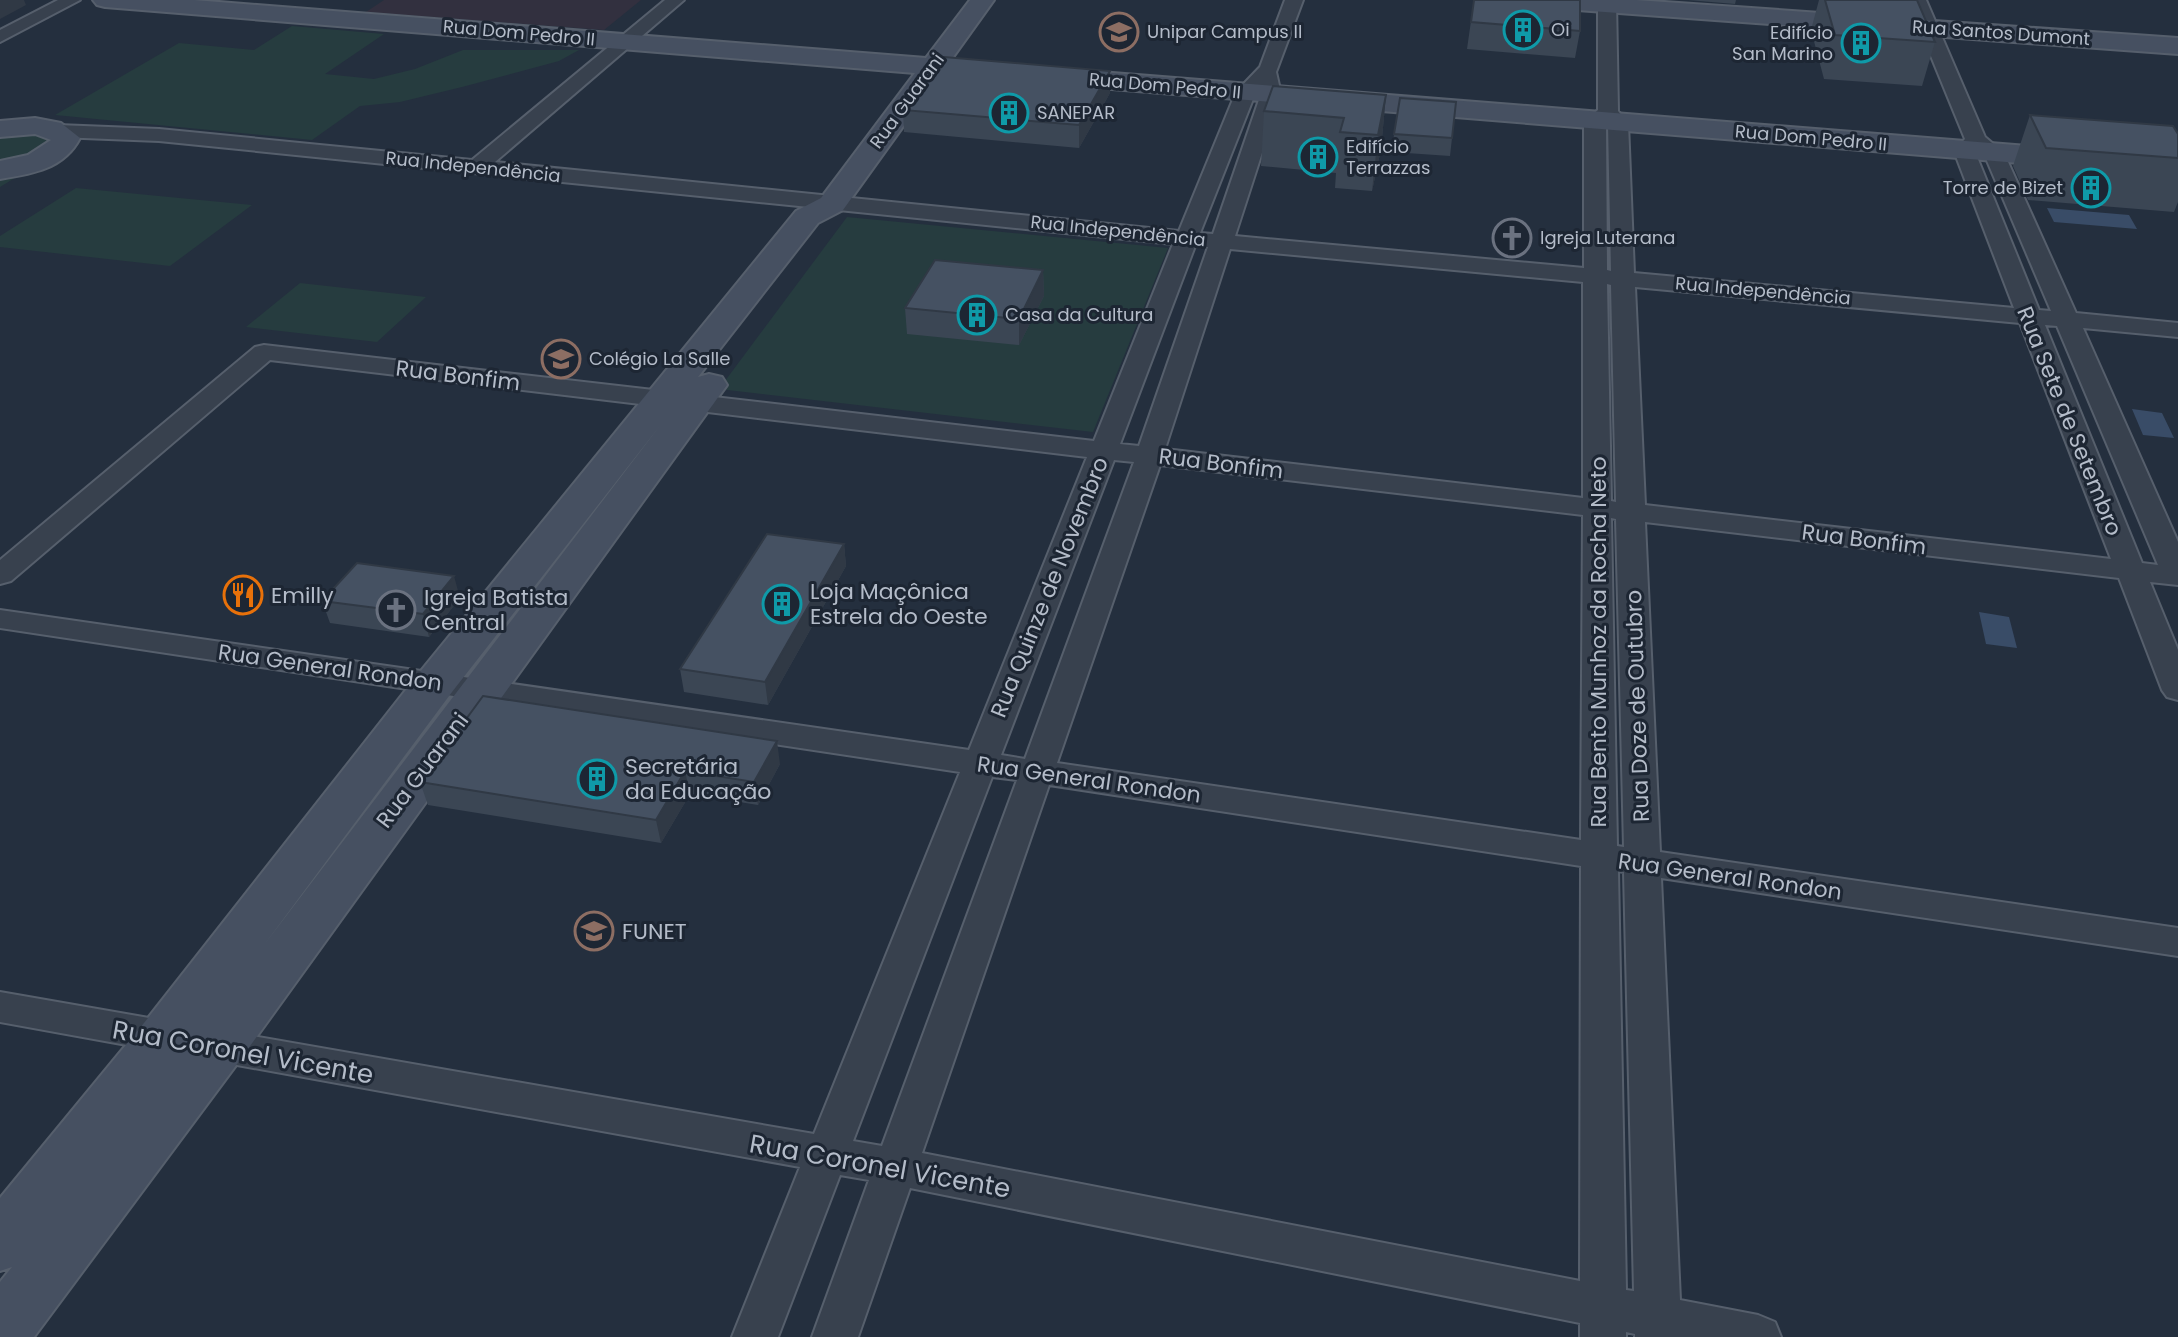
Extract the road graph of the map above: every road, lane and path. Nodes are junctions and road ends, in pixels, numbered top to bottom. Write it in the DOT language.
graph roads {
  1 [pos="71,0"];
  2 [pos="105,0"];
  3 [pos="675,0"];
  4 [pos="982,0"];
  5 [pos="1294,0"];
  6 [pos="1536,0"];
  7 [pos="1917,0"];
  8 [pos="1607,2"];
  9 [pos="1655,4"];
  10 [pos="1928,28"];
  11 [pos="0,37"];
  12 [pos="626,42"];
  13 [pos="2178,46"];
  14 [pos="932,67"];
  15 [pos="1262,85"];
  16 [pos="1607,118"];
  17 [pos="0,123"];
  18 [pos="0,129"];
  19 [pos="50,141"];
  20 [pos="1978,148"];
  21 [pos="477,167"];
  22 [pos="2178,167"];
  23 [pos="0,170"];
  24 [pos="0,197"];
  25 [pos="832,204"];
  26 [pos="1187,238"];
  27 [pos="1224,242"];
  28 [pos="1609,277"];
  29 [pos="2027,316"];
  30 [pos="2067,319"];
  31 [pos="2178,330"];
  32 [pos="679,401"];
  33 [pos="1104,450"];
  34 [pos="1150,455"];
  35 [pos="1597,508"];
  36 [pos="1631,512"];
  37 [pos="2129,570"];
  38 [pos="0,575"];
  39 [pos="2178,576"];
  40 [pos="0,619"];
  41 [pos="436,682"];
  42 [pos="483,689"];
  43 [pos="2178,690"];
  44 [pos="980,763"];
  45 [pos="1037,770"];
  46 [pos="1600,857"];
  47 [pos="1643,863"];
  48 [pos="2178,942"];
  49 [pos="0,1007"];
  50 [pos="164,1038"];
  51 [pos="217,1048"];
  52 [pos="826,1155"];
  53 [pos="898,1167"];
  54 [pos="0,1244"];
  55 [pos="1603,1321"];
  56 [pos="1658,1326"];
  57 [pos="0,1331"];
  58 [pos="755,1337"];
  59 [pos="835,1337"];
  60 [pos="1758,1337"];
  1 -- 11 [label="street"];
  2 -- 12 [label="street, Rua Dom Pedro II"];
  3 -- 12 [label="street"];
  4 -- 14 [label="street, Rua Guarani"];
  5 -- 15 [label="street, Rua Quinze de Novembro"];
  6 -- 8 [label="street, Rua Santos Dumont"];
  7 -- 10 [label="street"];
  8 -- 9 [label="street, Rua Santos Dumont"];
  8 -- 16 [label="street, Rua Doze de Outubro"];
  9 -- 10 [label="street, Rua Santos Dumont"];
  10 -- 13 [label="street, Rua Santos Dumont"];
  10 -- 20 [label="street"];
  12 -- 14 [label="street, Rua Dom Pedro II"];
  12 -- 21 [label="street"];
  14 -- 15 [label="street, Rua Dom Pedro II"];
  14 -- 25 [label="street, Rua Guarani"];
  15 -- 16 [label="street, Rua Dom Pedro II"];
  15 -- 26 [label="street, Rua Quinze de Novembro"];
  15 -- 27 [label="street, Rua Quinze de Novembro"];
  16 -- 20 [label="street, Rua Dom Pedro II"];
  16 -- 28 [label="street, Rua Doze de Outubro"];
  17 -- 19 [label="street"];
  18 -- 19 [label="street"];
  19 -- 21 [label="street, Rua Independência"];
  19 -- 23 [label="street"];
  19 -- 24 [label="street"];
  20 -- 22 [label="street, Rua Dom Pedro II"];
  20 -- 29 [label="street, Rua Sete de Setembro"];
  20 -- 30 [label="street, Rua Sete de Setembro"];
  21 -- 25 [label="street, Rua Independência"];
  25 -- 26 [label="street, Rua Independência"];
  25 -- 32 [label="street, Rua Guarani"];
  26 -- 27 [label="street, Rua Independência"];
  26 -- 33 [label="street, Rua Quinze de Novembro"];
  27 -- 28 [label="street, Rua Independência"];
  27 -- 34 [label="street, Rua Quinze de Novembro"];
  28 -- 29 [label="street, Rua Independência"];
  28 -- 35 [label="street, Rua Bento Munhoz da Rocha Neto"];
  28 -- 36 [label="street, Rua Doze de Outubro"];
  29 -- 30 [label="street, Rua Independência"];
  29 -- 37 [label="street, Rua Sete de Setembro"];
  30 -- 31 [label="street, Rua Independência"];
  30 -- 39 [label="street, Rua Sete de Setembro"];
  32 -- 33 [label="street, Rua Bonfim"];
  32 -- 38 [label="street, Rua Bonfim"];
  32 -- 41 [label="street, Rua Guarani"];
  32 -- 42 [label="street, Rua Guarani"];
  33 -- 34 [label="street, Rua Bonfim"];
  33 -- 44 [label="street, Rua Quinze de Novembro"];
  34 -- 35 [label="street, Rua Bonfim"];
  34 -- 45 [label="street, Rua Quinze de Novembro"];
  35 -- 36 [label="street, Rua Bonfim"];
  35 -- 46 [label="street, Rua Bento Munhoz da Rocha Neto"];
  36 -- 37 [label="street, Rua Bonfim"];
  36 -- 47 [label="street, Rua Doze de Outubro"];
  37 -- 39 [label="street, Rua Bonfim"];
  37 -- 43 [label="street, Rua Sete de Setembro"];
  40 -- 41 [label="street, Rua General Rondon"];
  41 -- 42 [label="street, Rua General Rondon"];
  41 -- 50 [label="street, Rua Guarani"];
  42 -- 44 [label="street, Rua General Rondon"];
  42 -- 51 [label="street, Rua Guarani"];
  44 -- 45 [label="street, Rua General Rondon"];
  44 -- 52 [label="street, Rua Quinze de Novembro"];
  45 -- 46 [label="street, Rua General Rondon"];
  45 -- 53 [label="street, Rua Quinze de Novembro"];
  46 -- 47 [label="street, Rua General Rondon"];
  46 -- 55 [label="street, Rua Bento Munhoz da Rocha Neto"];
  47 -- 48 [label="street, Rua General Rondon"];
  47 -- 56 [label="street, Rua Doze de Outubro"];
  49 -- 50 [label="street, Rua Coronel Vicente"];
  50 -- 51 [label="street, Rua Coronel Vicente"];
  50 -- 54 [label="street, Rua Guarani"];
  51 -- 52 [label="street, Rua Coronel Vicente"];
  51 -- 57 [label="street, Rua Guarani"];
  52 -- 53 [label="street, Rua Coronel Vicente"];
  52 -- 58 [label="street, Rua Quinze de Novembro"];
  53 -- 55 [label="street, Rua Coronel Vicente"];
  53 -- 59 [label="street, Rua Quinze de Novembro"];
  55 -- 56 [label="street, Rua Coronel Vicente"];
  56 -- 60 [label="street, Rua Coronel Vicente"];
}
